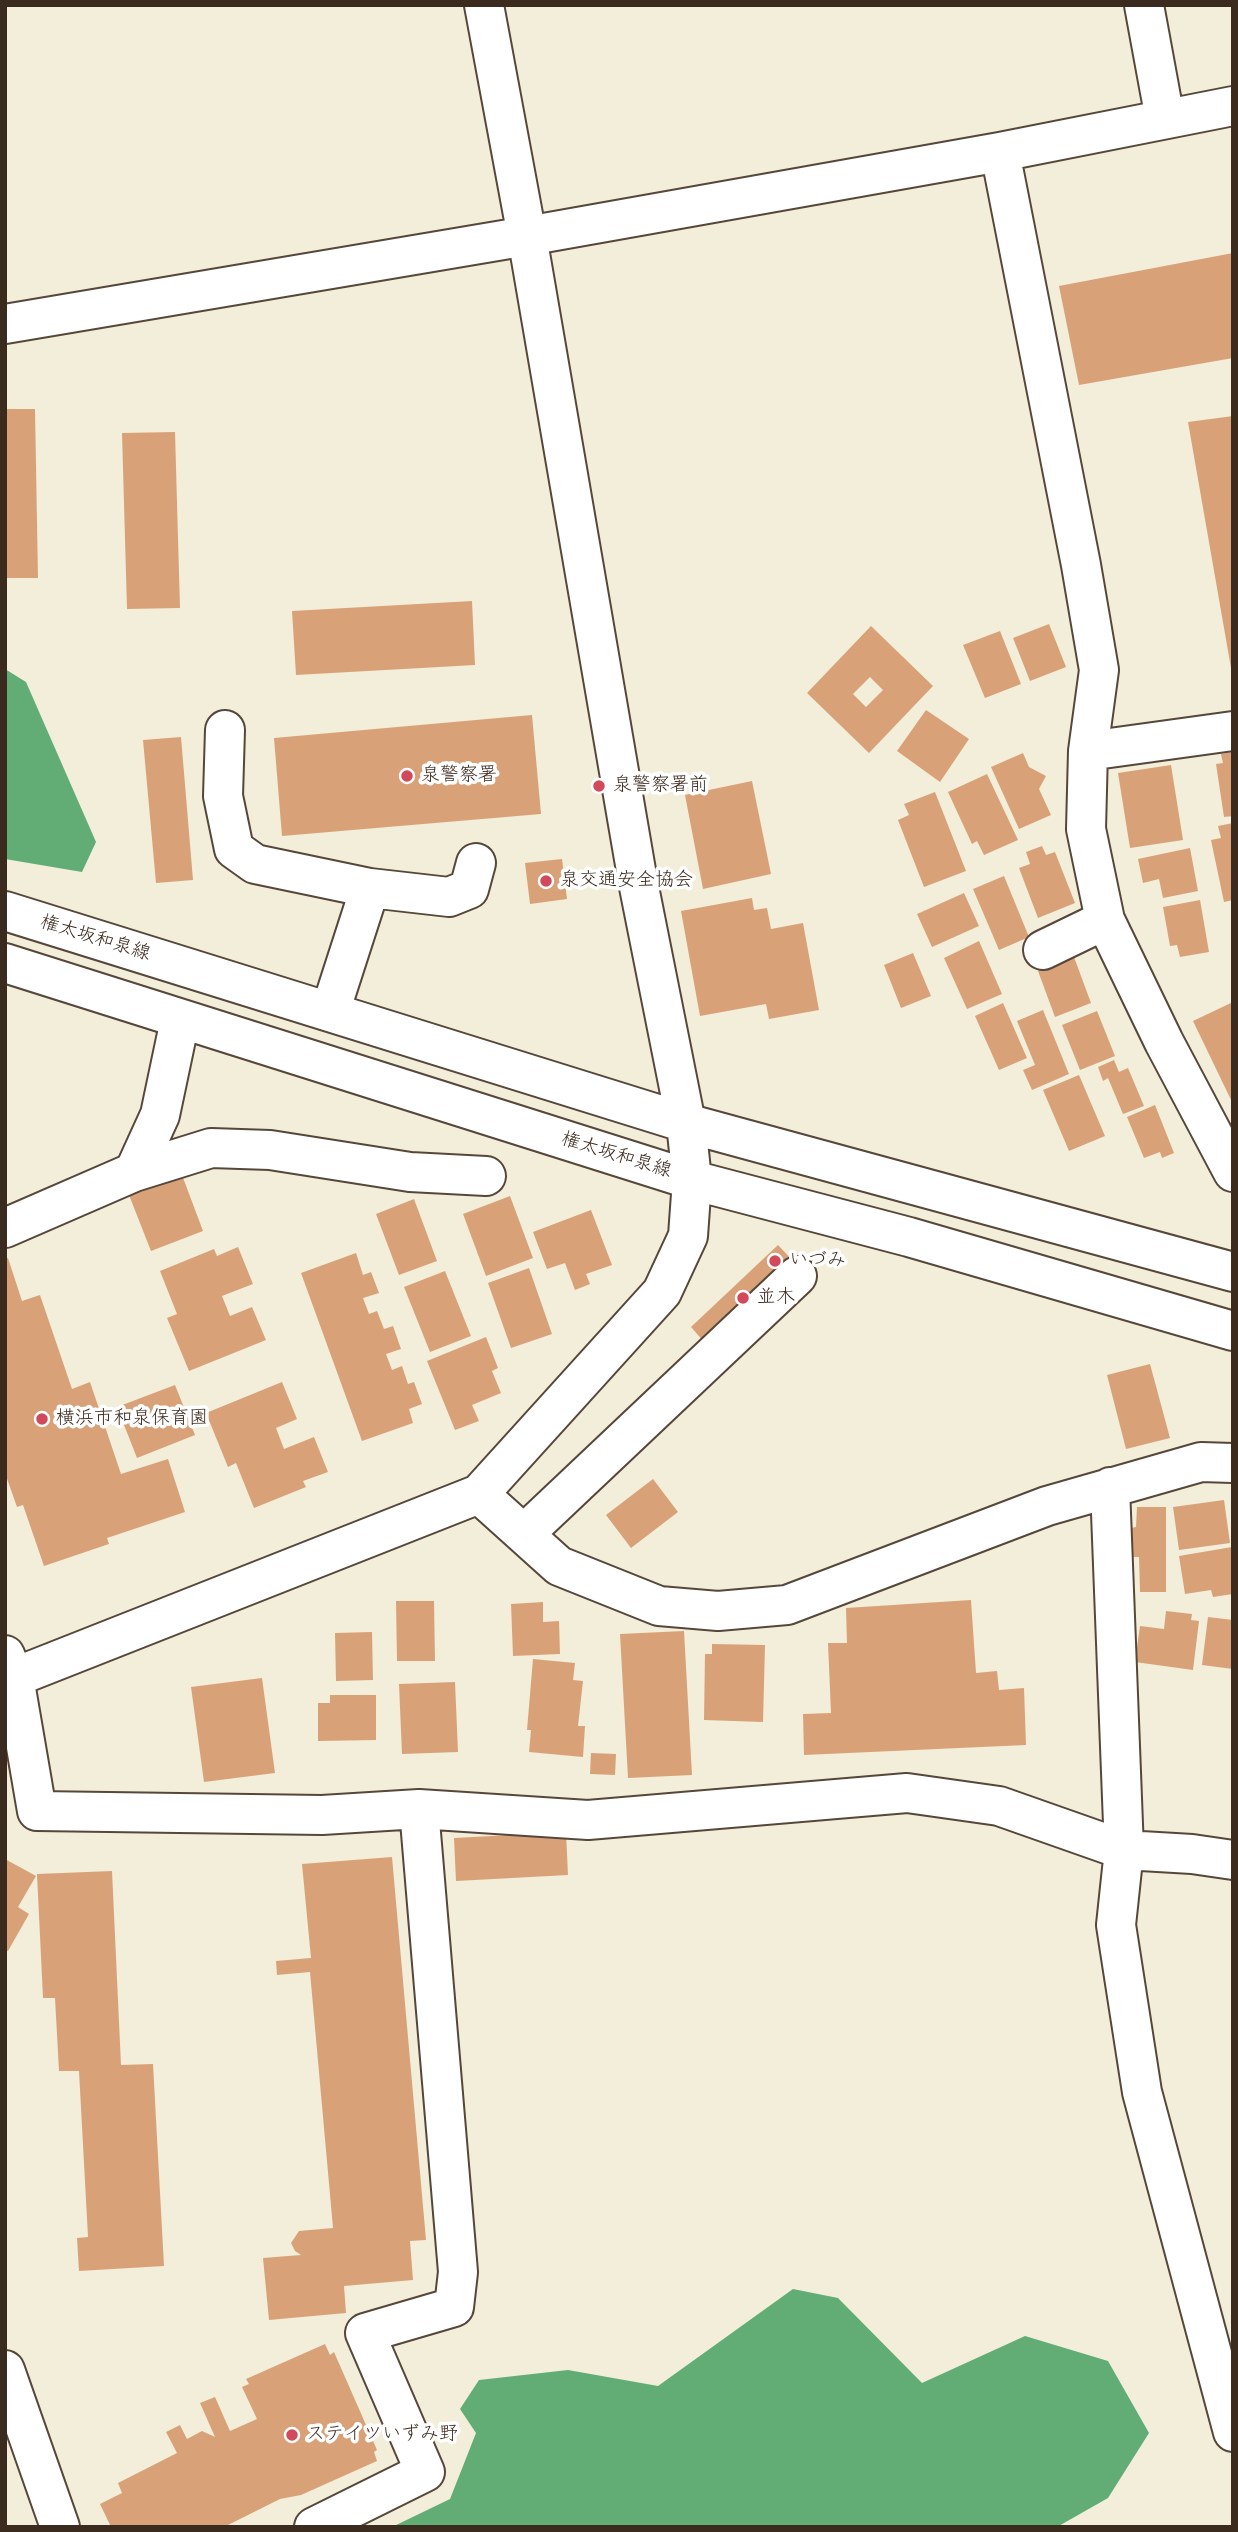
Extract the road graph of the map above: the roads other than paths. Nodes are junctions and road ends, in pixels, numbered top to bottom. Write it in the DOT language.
graph roads {
  1 [pos="484,5"];
  2 [pos="1144,5"];
  3 [pos="1233,106"];
  4 [pos="1165,119"];
  5 [pos="1000,152"];
  6 [pos="527,236"];
  7 [pos="5,324"];
  8 [pos="225,730"];
  9 [pos="1233,731"];
  10 [pos="1088,751"];
  11 [pos="476,863"];
  12 [pos="370,888"];
  13 [pos="5,911"];
  14 [pos="1105,920"];
  15 [pos="1043,950"];
  16 [pos="5,963"];
  17 [pos="330,1012"];
  18 [pos="180,1020"];
  19 [pos="686,1123"];
  20 [pos="134,1172"];
  21 [pos="1233,1172"];
  22 [pos="486,1176"];
  23 [pos="692,1180"];
  24 [pos="5,1228"];
  25 [pos="1233,1272"];
  26 [pos="797,1276"];
  27 [pos="1233,1331"];
  28 [pos="1233,1463"];
  29 [pos="1110,1487"];
  30 [pos="479,1494"];
  31 [pos="524,1534"];
  32 [pos="8,1671"];
  33 [pos="419,1809"];
  34 [pos="1124,1850"];
  35 [pos="1233,1860"];
  36 [pos="5,2370"];
  37 [pos="1233,2431"];
  38 [pos="60,2527"];
  39 [pos="314,2527"];
  1 -- 6 [label="street"];
  2 -- 4 [label="street"];
  3 -- 4 [label="street"];
  4 -- 5 [label="street"];
  5 -- 6 [label="street"];
  5 -- 10 [label="street"];
  6 -- 7 [label="street"];
  6 -- 19 [label="street"];
  8 -- 12 [label="street"];
  9 -- 10 [label="street"];
  10 -- 14 [label="street"];
  11 -- 12 [label="street"];
  12 -- 17 [label="street"];
  13 -- 17 [label="street, 権太坂和泉線"];
  14 -- 15 [label="street"];
  14 -- 21 [label="street"];
  16 -- 18 [label="street, 権太坂和泉線"];
  17 -- 19 [label="street, 権太坂和泉線"];
  18 -- 20 [label="street"];
  18 -- 23 [label="street, 権太坂和泉線"];
  19 -- 23 [label="street"];
  19 -- 25 [label="street, 権太坂和泉線"];
  20 -- 22 [label="street"];
  20 -- 24 [label="street"];
  23 -- 27 [label="street, 権太坂和泉線"];
  23 -- 30 [label="street"];
  26 -- 31 [label="street"];
  28 -- 29 [label="street"];
  29 -- 31 [label="street"];
  29 -- 34 [label="street"];
  30 -- 31 [label="street"];
  30 -- 32 [label="street"];
  32 -- 33 [label="street"];
  33 -- 34 [label="street"];
  33 -- 39 [label="street"];
  34 -- 35 [label="street"];
  34 -- 37 [label="street"];
  36 -- 38 [label="street"];
}
